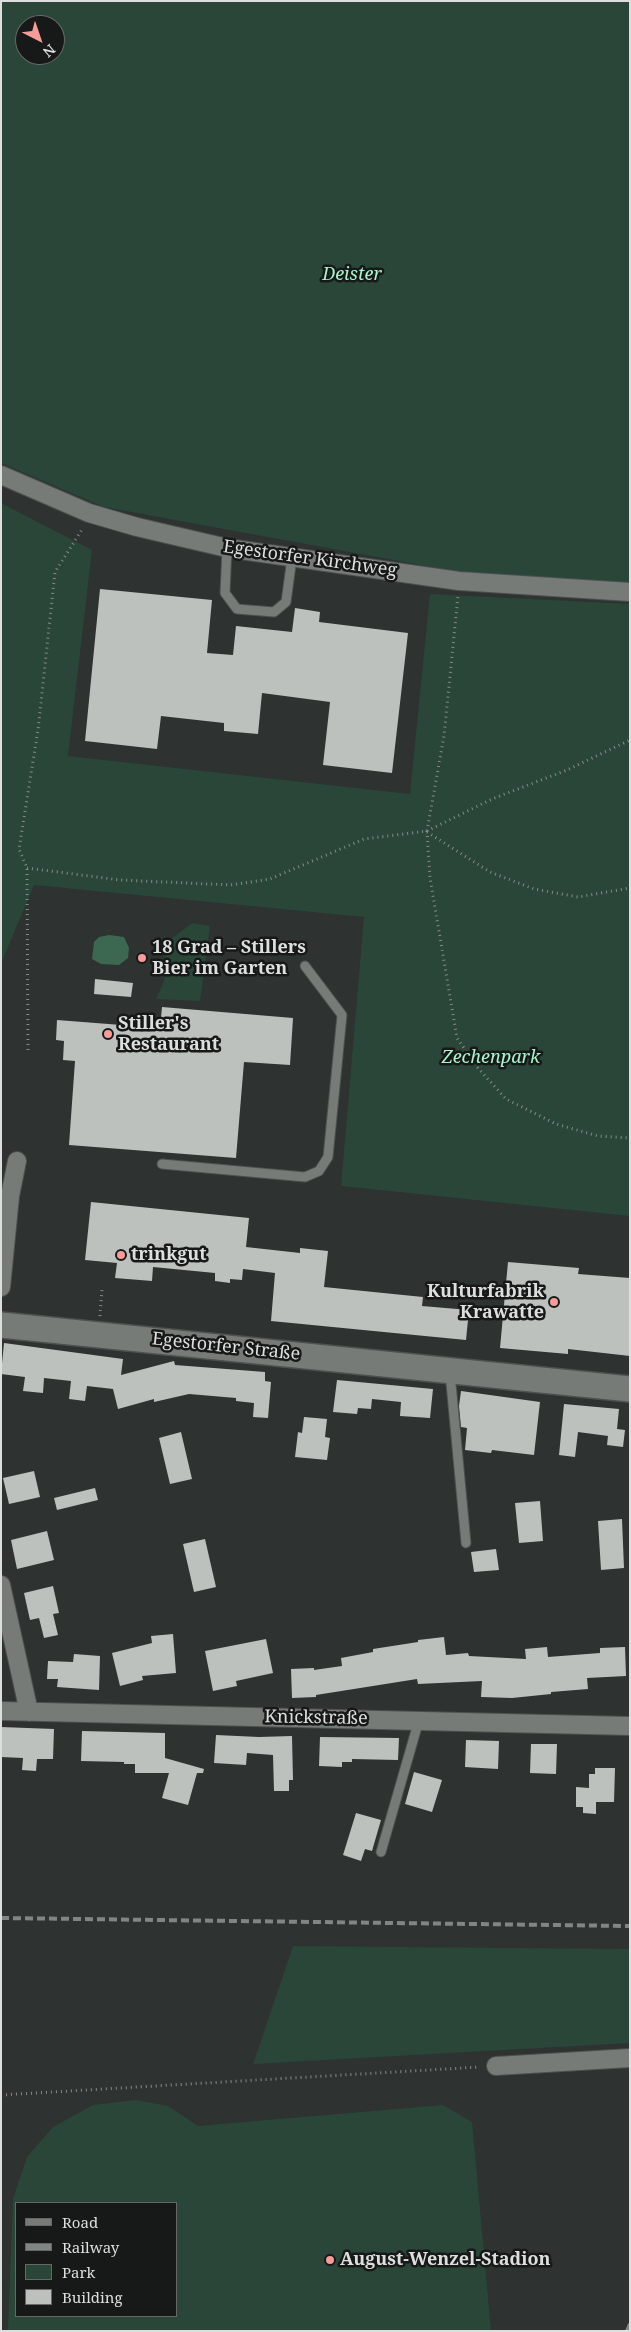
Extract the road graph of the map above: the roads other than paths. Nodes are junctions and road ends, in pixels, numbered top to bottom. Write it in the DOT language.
graph roads {
  1 [pos="1,475"];
  2 [pos="227,548"];
  3 [pos="292,558"];
  4 [pos="630,592"];
  5 [pos="305,966"];
  6 [pos="17,1161"];
  7 [pos="162,1164"];
  8 [pos="1,1287"];
  9 [pos="1,1325"];
  10 [pos="450,1370"];
  11 [pos="630,1389"];
  12 [pos="466,1544"];
  13 [pos="1,1585"];
  14 [pos="1,1711"];
  15 [pos="29,1712"];
  16 [pos="419,1720"];
  17 [pos="630,1726"];
  18 [pos="380,1852"];
  19 [pos="630,2058"];
  20 [pos="496,2066"];
  1 -- 2 [label="street, Egestorfer Kirchweg"];
  2 -- 3 [label="street, Egestorfer Kirchweg"];
  2 -- 3 [label="lane"];
  3 -- 4 [label="street, Egestorfer Kirchweg"];
  5 -- 7 [label="lane"];
  6 -- 8 [label="street"];
  9 -- 10 [label="main road, Egestorfer Straße"];
  10 -- 11 [label="main road, Egestorfer Straße"];
  10 -- 12 [label="lane"];
  13 -- 15 [label="street"];
  14 -- 15 [label="street, Knickstraße"];
  15 -- 16 [label="street, Knickstraße"];
  16 -- 17 [label="street, Knickstraße"];
  16 -- 18 [label="lane"];
  19 -- 20 [label="street"];
}
